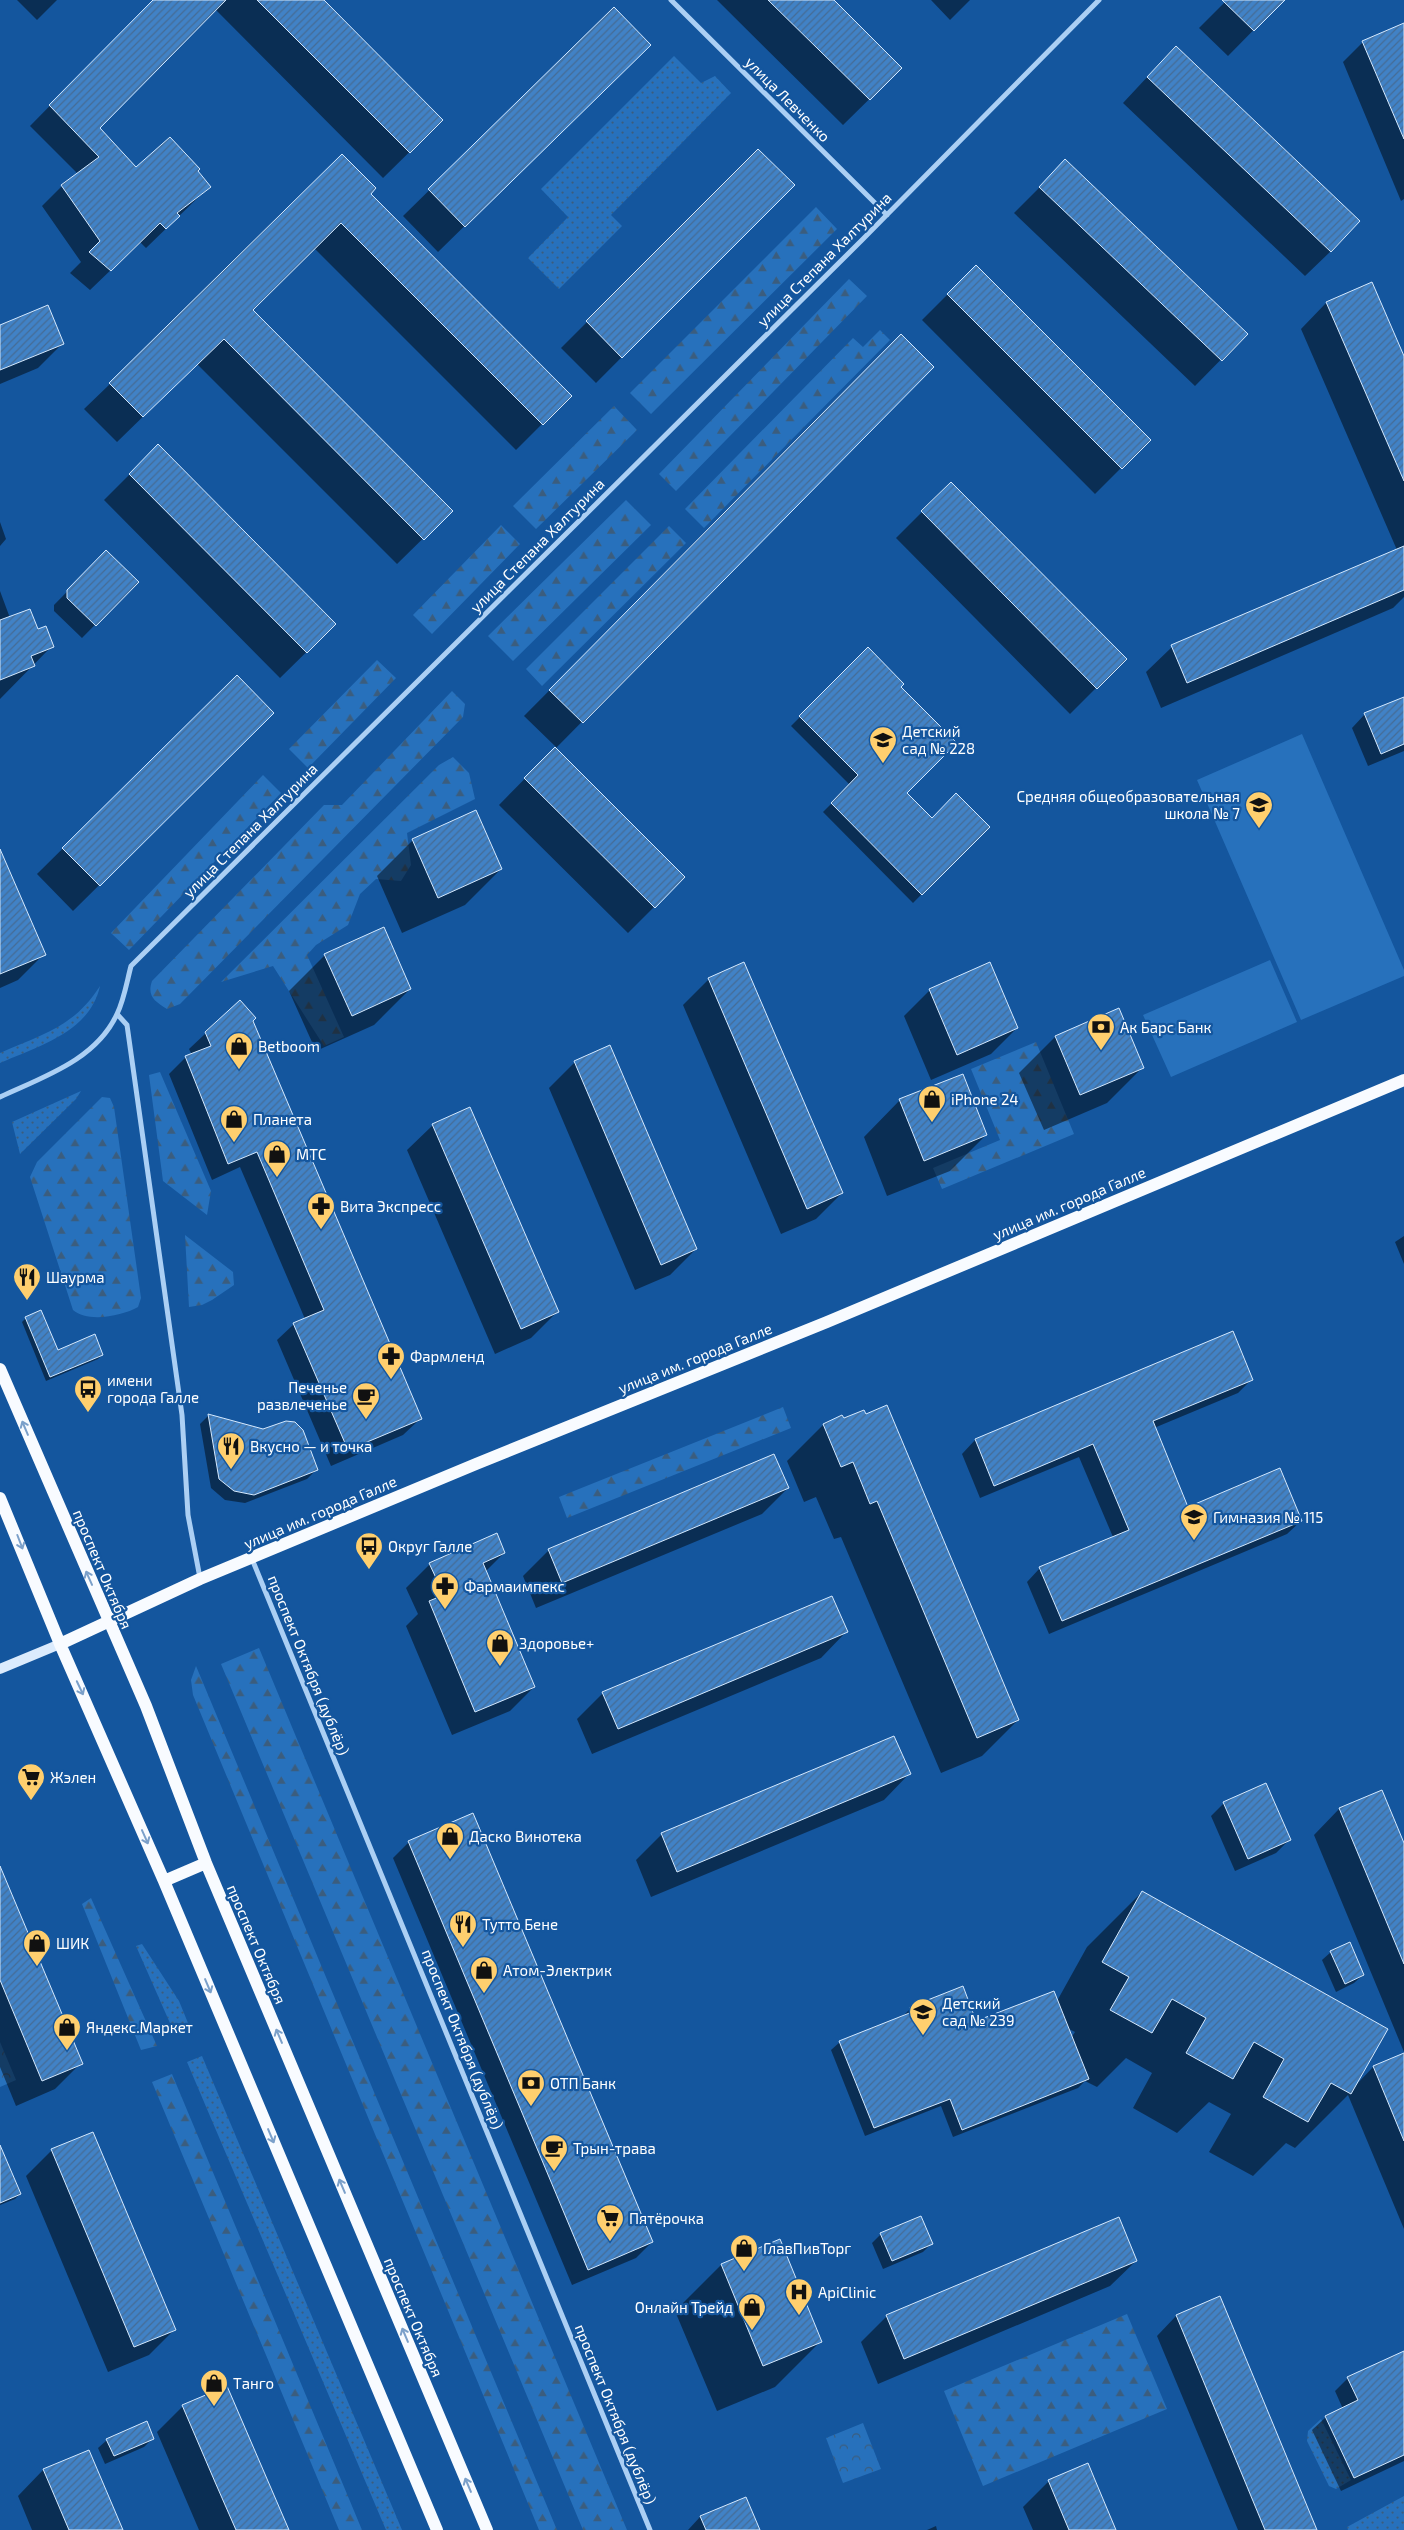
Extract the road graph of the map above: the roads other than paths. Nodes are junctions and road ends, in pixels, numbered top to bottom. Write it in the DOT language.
graph roads {
  1 [pos="671,0"];
  2 [pos="1098,0"];
  3 [pos="887,215"];
  4 [pos="117,1014"];
  5 [pos="1404,1080"];
  6 [pos="0,1097"];
  7 [pos="1,1374"];
  8 [pos="0,1498"];
  9 [pos="252,1558"];
  10 [pos="200,1579"];
  11 [pos="109,1622"];
  12 [pos="60,1644"];
  13 [pos="0,1669"];
  14 [pos="206,1863"];
  15 [pos="164,1881"];
  16 [pos="437,2530"];
  17 [pos="486,2530"];
  18 [pos="650,2530"];
  1 -- 3 [label="street, улица Левченко"];
  2 -- 3 [label="street, улица Степана Халтурина"];
  3 -- 4 [label="street, улица Степана Халтурина"];
  4 -- 6 [label="street, улица Степана Халтурина"];
  4 -- 10 [label="street"];
  5 -- 9 [label="main road, улица им. города Галле"];
  11 -- 7 [label="main road, проспект Октября, one-way"];
  8 -- 12 [label="main road, one-way"];
  9 -- 10 [label="main road, улица им. города Галле"];
  9 -- 18 [label="street, проспект Октября (дублёр)"];
  10 -- 11 [label="main road, улица им. города Галле"];
  11 -- 12 [label="main road, улица им. города Галле"];
  11 -- 14 [label="main road, проспект Октября"];
  12 -- 13 [label="main road, улица им. города Галле"];
  12 -- 15 [label="main road, one-way"];
  14 -- 15 [label="main road"];
  17 -- 14 [label="main road, проспект Октября, one-way"];
  15 -- 16 [label="main road, one-way"];
}
